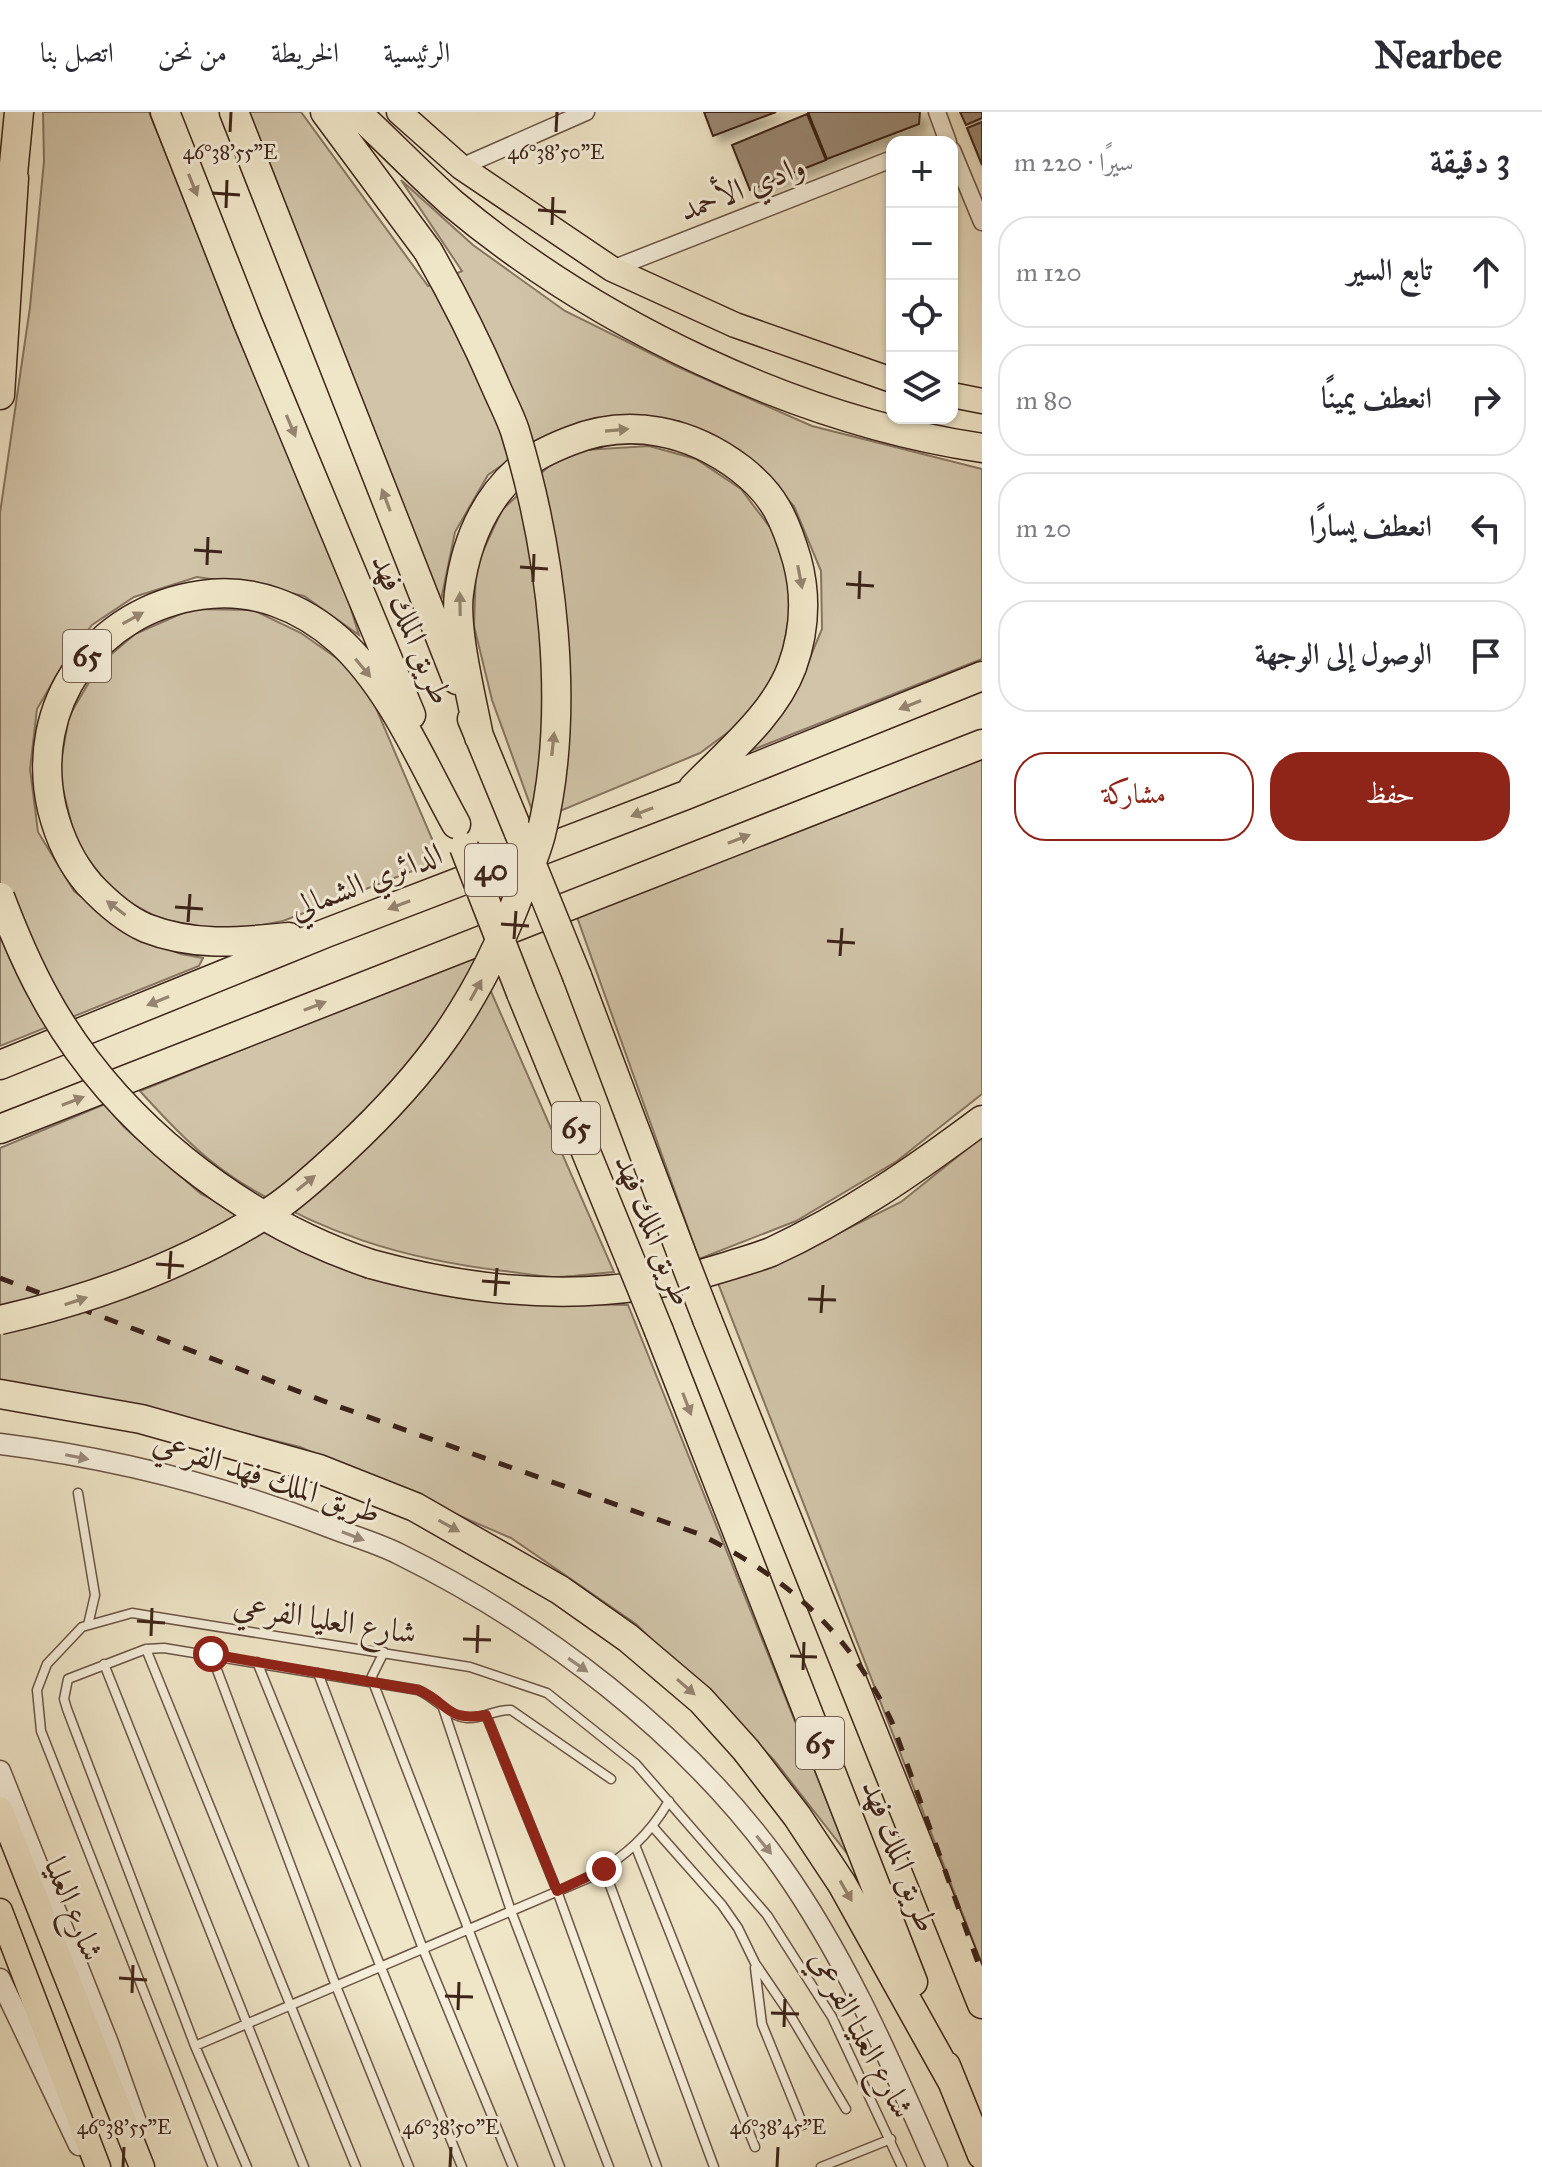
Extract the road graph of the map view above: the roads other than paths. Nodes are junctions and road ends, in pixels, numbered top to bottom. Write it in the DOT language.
graph roads {
  1 [pos="19,112"];
  2 [pos="165,112"];
  3 [pos="234,112"];
  4 [pos="325,112"];
  5 [pos="356,112"];
  6 [pos="399,112"];
  7 [pos="585,112"];
  8 [pos="937,112"];
  9 [pos="943,136"];
  10 [pos="886,161"];
  11 [pos="461,167"];
  12 [pos="958,171"];
  13 [pos="14,178"];
  14 [pos="982,222"];
  15 [pos="0,251"];
  16 [pos="612,269"];
  17 [pos="886,378"];
  18 [pos="0,395"];
  19 [pos="958,396"];
  20 [pos="982,401"];
  21 [pos="982,448"];
  22 [pos="982,676"];
  23 [pos="479,737"];
  24 [pos="982,744"];
  25 [pos="686,795"];
  26 [pos="460,836"];
  27 [pos="0,897"];
  28 [pos="326,933"];
  29 [pos="0,1065"];
  30 [pos="982,1120"];
  31 [pos="0,1129"];
  32 [pos="0,1320"];
  33 [pos="0,1394"];
  34 [pos="4,1445"];
  35 [pos="78,1493"];
  36 [pos="88,1625"];
  37 [pos="146,1649"];
  38 [pos="384,1652"];
  39 [pos="211,1654"];
  40 [pos="257,1662"];
  41 [pos="104,1664"];
  42 [pos="318,1673"];
  43 [pos="373,1682"];
  44 [pos="441,1704"];
  45 [pos="486,1715"];
  46 [pos="0,1771"];
  47 [pos="611,1779"];
  48 [pos="669,1801"];
  49 [pos="0,1809"];
  50 [pos="653,1827"];
  51 [pos="635,1845"];
  52 [pos="604,1869"];
  53 [pos="557,1891"];
  54 [pos="0,1911"];
  55 [pos="511,1911"];
  56 [pos="468,1929"];
  57 [pos="423,1949"];
  58 [pos="755,1963"];
  59 [pos="380,1966"];
  60 [pos="0,1979"];
  61 [pos="336,1986"];
  62 [pos="982,2004"];
  63 [pos="291,2005"];
  64 [pos="249,2023"];
  65 [pos="195,2046"];
  66 [pos="953,2083"];
  67 [pos="846,2109"];
  68 [pos="803,2125"];
  69 [pos="891,2139"];
  70 [pos="755,2147"];
  71 [pos="982,2155"];
  72 [pos="89,2167"];
  73 [pos="98,2167"];
  74 [pos="142,2167"];
  75 [pos="152,2167"];
  76 [pos="213,2167"];
  77 [pos="247,2167"];
  78 [pos="304,2167"];
  79 [pos="356,2167"];
  80 [pos="409,2167"];
  81 [pos="462,2167"];
  82 [pos="513,2167"];
  83 [pos="560,2167"];
  84 [pos="609,2167"];
  85 [pos="657,2167"];
  86 [pos="714,2167"];
  87 [pos="821,2167"];
  88 [pos="902,2167"];
  89 [pos="937,2167"];
  1 -- 13 [label="highway"];
  2 -- 26 [label="highway, طريق الملك فهد / 65, one-way"];
  23 -- 3 [label="highway, طريق الملك فهد, one-way"];
  32 -- 4 [label="highway, one-way, bridge"];
  5 -- 21 [label="highway"];
  6 -- 11 [label="main road"];
  7 -- 11 [label="street"];
  8 -- 9 [label="street"];
  10 -- 16 [label="street, وادي الأحمد"];
  11 -- 16 [label="main road"];
  12 -- 14 [label="street"];
  13 -- 15 [label="highway"];
  13 -- 18 [label="highway"];
  16 -- 17 [label="main road"];
  19 -- 20 [label="main road"];
  22 -- 25 [label="highway, الدائري الشمالي / 40, one-way"];
  23 -- 25 [label="highway, one-way"];
  23 -- 62 [label="highway, طريق الملك فهد / 65, bridge"];
  31 -- 24 [label="highway, 40, one-way"];
  25 -- 28 [label="highway, الدائري الشمالي / 40, one-way"];
  28 -- 26 [label="highway, 65, one-way"];
  26 -- 66 [label="highway, طريق الملك فهد / 65, one-way, bridge"];
  27 -- 30 [label="highway, bridge"];
  28 -- 29 [label="highway, الدائري الشمالي / 40, one-way"];
  33 -- 66 [label="highway, one-way"];
  34 -- 89 [label="street, طريق الملك فهد الفرعي, one-way"];
  35 -- 36 [label="lane"];
  36 -- 38 [label="lane, شارع العليا الفرعي"];
  36 -- 76 [label="lane, شارع العليا الفرعي"];
  37 -- 39 [label="lane"];
  37 -- 41 [label="lane"];
  37 -- 63 [label="lane"];
  38 -- 43 [label="lane"];
  38 -- 48 [label="lane, شارع العليا الفرعي"];
  39 -- 40 [label="lane"];
  39 -- 61 [label="lane"];
  40 -- 42 [label="lane"];
  40 -- 59 [label="lane"];
  41 -- 64 [label="lane"];
  41 -- 65 [label="lane"];
  42 -- 43 [label="lane"];
  42 -- 57 [label="lane"];
  43 -- 44 [label="lane"];
  43 -- 56 [label="lane"];
  44 -- 45 [label="lane"];
  44 -- 55 [label="lane"];
  45 -- 47 [label="lane"];
  45 -- 53 [label="lane"];
  46 -- 75 [label="street"];
  48 -- 50 [label="lane"];
  48 -- 69 [label="lane, شارع العليا الفرعي"];
  49 -- 74 [label="main road, شارع العليا"];
  50 -- 51 [label="lane"];
  50 -- 58 [label="lane"];
  51 -- 52 [label="lane"];
  51 -- 70 [label="lane"];
  52 -- 53 [label="lane"];
  52 -- 86 [label="lane"];
  53 -- 55 [label="lane"];
  53 -- 85 [label="lane"];
  54 -- 73 [label="main road"];
  55 -- 56 [label="lane"];
  55 -- 84 [label="lane"];
  56 -- 57 [label="lane"];
  56 -- 83 [label="lane"];
  57 -- 59 [label="lane"];
  57 -- 82 [label="lane"];
  58 -- 67 [label="lane"];
  58 -- 68 [label="lane"];
  59 -- 61 [label="lane"];
  59 -- 81 [label="lane"];
  60 -- 72 [label="street"];
  61 -- 63 [label="lane"];
  61 -- 80 [label="lane"];
  63 -- 64 [label="lane"];
  63 -- 79 [label="lane"];
  64 -- 65 [label="lane"];
  64 -- 78 [label="lane"];
  65 -- 77 [label="lane"];
  66 -- 71 [label="highway, طريق الملك فهد / 65"];
  69 -- 87 [label="lane"];
  69 -- 88 [label="lane, شارع العليا الفرعي"];
}
